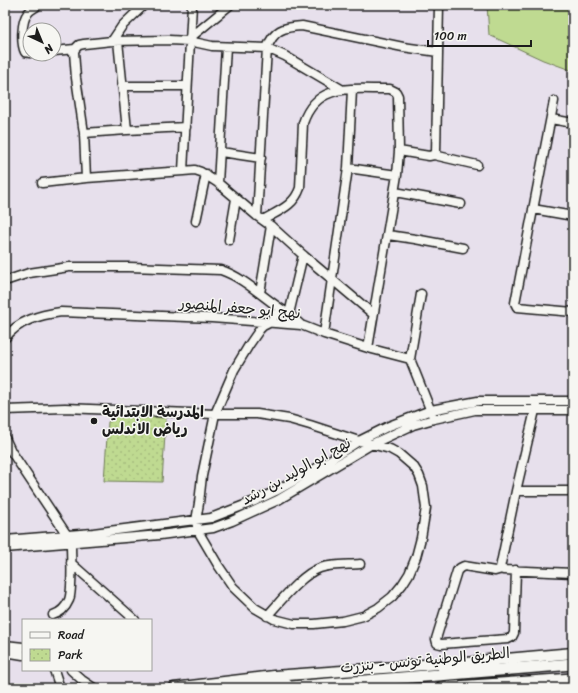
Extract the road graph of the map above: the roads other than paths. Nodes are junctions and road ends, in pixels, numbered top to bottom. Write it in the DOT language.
graph roads {
  1 [pos="38,5"];
  2 [pos="144,5"];
  3 [pos="192,5"];
  4 [pos="230,5"];
  5 [pos="439,5"];
  6 [pos="24,22"];
  7 [pos="190,40"];
  8 [pos="115,41"];
  9 [pos="226,47"];
  10 [pos="267,48"];
  11 [pos="75,49"];
  12 [pos="62,50"];
  13 [pos="438,52"];
  14 [pos="122,86"];
  15 [pos="187,86"];
  16 [pos="341,89"];
  17 [pos="352,90"];
  18 [pos="554,101"];
  19 [pos="551,119"];
  20 [pos="573,124"];
  21 [pos="186,127"];
  22 [pos="127,130"];
  23 [pos="84,133"];
  24 [pos="399,151"];
  25 [pos="221,152"];
  26 [pos="434,155"];
  27 [pos="261,158"];
  28 [pos="477,165"];
  29 [pos="348,168"];
  30 [pos="183,171"];
  31 [pos="206,174"];
  32 [pos="397,175"];
  33 [pos="86,178"];
  34 [pos="42,183"];
  35 [pos="218,183"];
  36 [pos="395,192"];
  37 [pos="236,199"];
  38 [pos="461,204"];
  39 [pos="533,209"];
  40 [pos="573,216"];
  41 [pos="260,218"];
  42 [pos="196,221"];
  43 [pos="271,226"];
  44 [pos="388,235"];
  45 [pos="229,240"];
  46 [pos="463,248"];
  47 [pos="303,255"];
  48 [pos="332,278"];
  49 [pos="5,281"];
  50 [pos="260,293"];
  51 [pos="421,294"];
  52 [pos="280,309"];
  53 [pos="573,312"];
  54 [pos="290,314"];
  55 [pos="373,314"];
  56 [pos="269,323"];
  57 [pos="301,325"];
  58 [pos="324,334"];
  59 [pos="5,338"];
  60 [pos="368,348"];
  61 [pos="410,359"];
  62 [pos="536,401"];
  63 [pos="573,401"];
  64 [pos="5,410"];
  65 [pos="431,410"];
  66 [pos="536,410"];
  67 [pos="573,410"];
  68 [pos="215,414"];
  69 [pos="434,419"];
  70 [pos="5,438"];
  71 [pos="359,441"];
  72 [pos="372,444"];
  73 [pos="516,491"];
  74 [pos="573,491"];
  75 [pos="196,521"];
  76 [pos="198,531"];
  77 [pos="69,539"];
  78 [pos="5,540"];
  79 [pos="5,548"];
  80 [pos="71,563"];
  81 [pos="360,564"];
  82 [pos="502,569"];
  83 [pos="516,570"];
  84 [pos="573,573"];
  85 [pos="54,615"];
  86 [pos="267,616"];
  87 [pos="134,619"];
  88 [pos="5,645"];
  89 [pos="22,647"];
  90 [pos="5,652"];
  91 [pos="573,653"];
  92 [pos="22,655"];
  93 [pos="492,660"];
  94 [pos="573,664"];
  95 [pos="54,671"];
  96 [pos="72,671"];
  97 [pos="573,678"];
  98 [pos="573,682"];
  99 [pos="317,684"];
  100 [pos="495,685"];
  101 [pos="573,687"];
  102 [pos="60,688"];
  103 [pos="94,688"];
  104 [pos="174,688"];
  105 [pos="198,688"];
  106 [pos="279,688"];
  107 [pos="441,688"];
  108 [pos="556,688"];
  1 -- 6 [label="street"];
  2 -- 8 [label="street"];
  3 -- 7 [label="street"];
  4 -- 7 [label="street"];
  5 -- 13 [label="street"];
  7 -- 8 [label="street"];
  7 -- 9 [label="street"];
  7 -- 15 [label="street"];
  8 -- 11 [label="street"];
  8 -- 14 [label="street"];
  9 -- 10 [label="street"];
  9 -- 25 [label="street"];
  10 -- 13 [label="street"];
  10 -- 16 [label="street"];
  10 -- 27 [label="street"];
  11 -- 12 [label="street"];
  11 -- 23 [label="street"];
  13 -- 26 [label="street"];
  14 -- 15 [label="street"];
  14 -- 22 [label="street"];
  15 -- 21 [label="street"];
  16 -- 17 [label="street"];
  16 -- 41 [label="street"];
  17 -- 24 [label="street"];
  17 -- 29 [label="street"];
  18 -- 19 [label="street"];
  19 -- 20 [label="street"];
  19 -- 39 [label="street"];
  21 -- 22 [label="street"];
  21 -- 30 [label="street"];
  22 -- 23 [label="street"];
  23 -- 33 [label="street"];
  24 -- 26 [label="street"];
  24 -- 32 [label="street"];
  25 -- 27 [label="street"];
  25 -- 35 [label="street"];
  26 -- 28 [label="street"];
  27 -- 41 [label="street"];
  29 -- 32 [label="street"];
  29 -- 48 [label="street"];
  30 -- 31 [label="street"];
  30 -- 33 [label="street"];
  31 -- 35 [label="street"];
  31 -- 42 [label="street"];
  32 -- 36 [label="street"];
  33 -- 34 [label="street"];
  35 -- 37 [label="street"];
  36 -- 38 [label="street"];
  36 -- 44 [label="street"];
  37 -- 41 [label="street"];
  37 -- 45 [label="street"];
  39 -- 40 [label="street"];
  39 -- 53 [label="street"];
  41 -- 43 [label="street"];
  43 -- 47 [label="street"];
  43 -- 50 [label="street"];
  44 -- 46 [label="street"];
  44 -- 55 [label="street"];
  47 -- 48 [label="street"];
  47 -- 54 [label="street"];
  48 -- 55 [label="street"];
  48 -- 58 [label="street"];
  49 -- 50 [label="street"];
  50 -- 52 [label="street"];
  51 -- 61 [label="street"];
  52 -- 54 [label="street"];
  52 -- 56 [label="street"];
  54 -- 57 [label="street"];
  55 -- 60 [label="street"];
  56 -- 57 [label="street, نهج ابو جعفر المنصور"];
  56 -- 59 [label="street, نهج ابو جعفر المنصور"];
  56 -- 68 [label="street"];
  57 -- 58 [label="street, نهج ابو جعفر المنصور"];
  58 -- 60 [label="street, نهج ابو جعفر المنصور"];
  60 -- 61 [label="street, نهج ابو جعفر المنصور"];
  61 -- 65 [label="street"];
  62 -- 63 [label="street, نهج ابو الوليد بن رشد"];
  62 -- 65 [label="street, نهج ابو الوليد بن رشد"];
  62 -- 66 [label="street"];
  64 -- 68 [label="street"];
  65 -- 69 [label="street"];
  65 -- 71 [label="street, نهج ابو الوليد بن رشد"];
  66 -- 67 [label="street, نهج ابو الوليد بن رشد"];
  66 -- 69 [label="street, نهج ابو الوليد بن رشد"];
  66 -- 73 [label="street"];
  68 -- 71 [label="street"];
  68 -- 75 [label="street"];
  69 -- 72 [label="street, نهج ابو الوليد بن رشد"];
  70 -- 77 [label="street"];
  71 -- 72 [label="street"];
  71 -- 75 [label="street, نهج ابو الوليد بن رشد"];
  72 -- 76 [label="street, نهج ابو الوليد بن رشد"];
  72 -- 86 [label="street"];
  73 -- 74 [label="street"];
  73 -- 82 [label="street"];
  75 -- 76 [label="street"];
  75 -- 77 [label="street, نهج ابو الوليد بن رشد"];
  76 -- 77 [label="street, نهج ابو الوليد بن رشد"];
  76 -- 86 [label="street"];
  77 -- 78 [label="street, نهج ابو الوليد بن رشد"];
  77 -- 79 [label="street, نهج ابو الوليد بن رشد"];
  77 -- 80 [label="street"];
  80 -- 85 [label="street"];
  80 -- 87 [label="street"];
  81 -- 86 [label="street"];
  82 -- 83 [label="street"];
  82 -- 83 [label="street"];
  83 -- 84 [label="street"];
  88 -- 89 [label="street"];
  90 -- 92 [label="street"];
  91 -- 93 [label="main road"];
  93 -- 99 [label="highway"];
  93 -- 104 [label="main road"];
  94 -- 99 [label="highway, الطريق الوطنية تونس - بنزرت"];
  95 -- 102 [label="street"];
  96 -- 103 [label="street"];
  97 -- 100 [label="highway, الطريق الوطنية تونس - بنزرت"];
  98 -- 100 [label="highway"];
  99 -- 105 [label="highway"];
  99 -- 106 [label="highway, الطريق الوطنية تونس - بنزرت"];
  100 -- 107 [label="highway, الطريق الوطنية تونس - بنزرت"];
  101 -- 108 [label="main road"];
}
